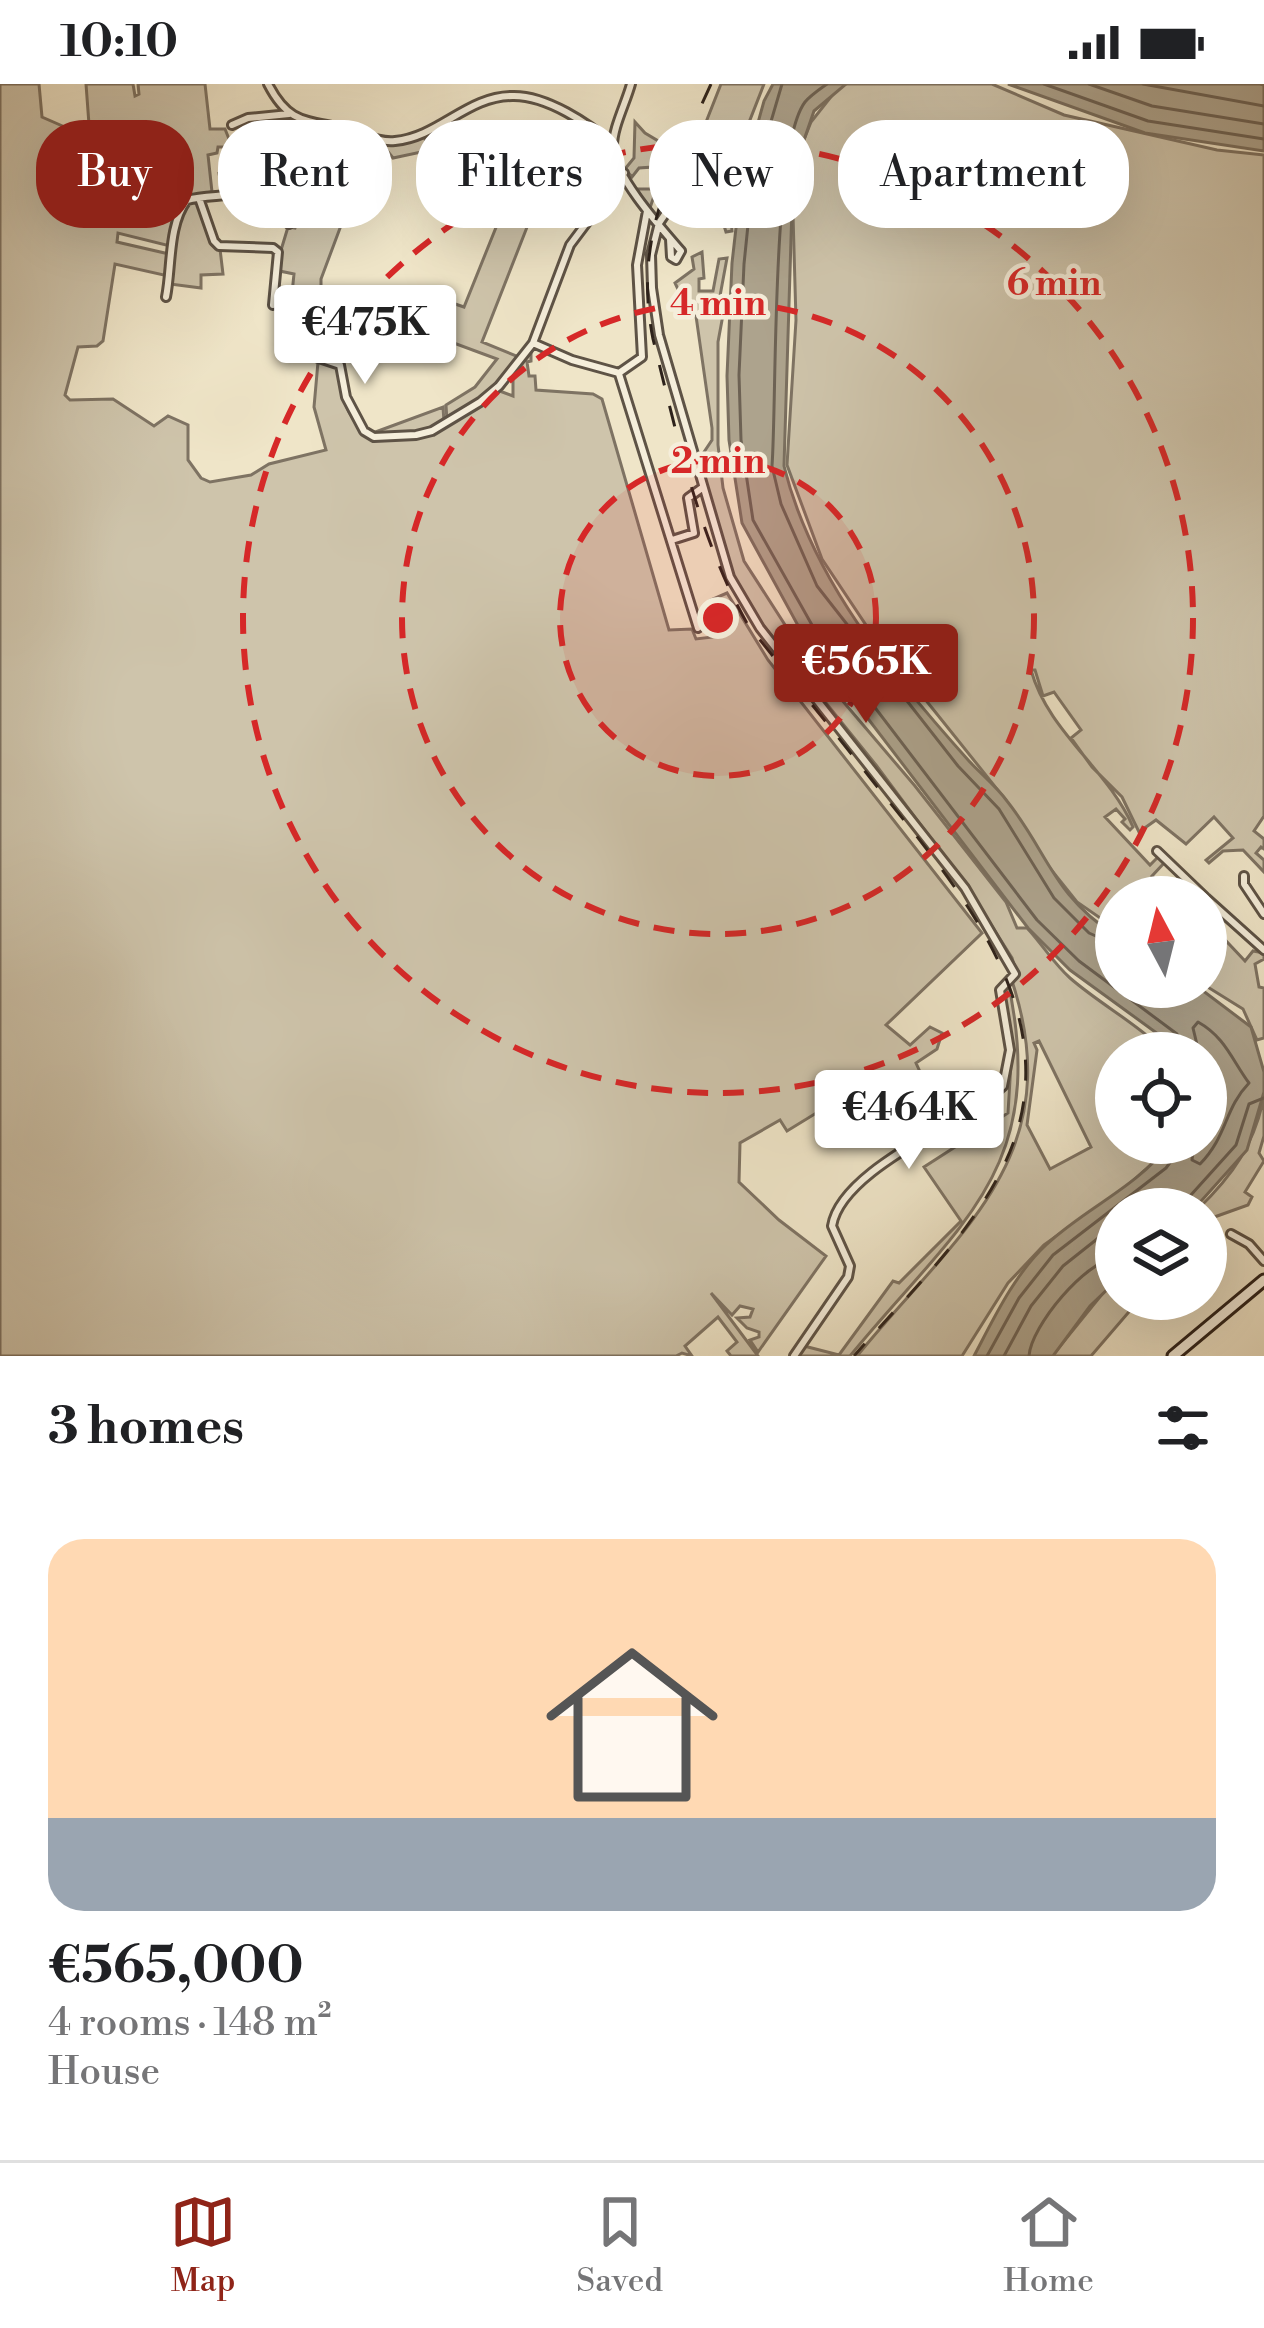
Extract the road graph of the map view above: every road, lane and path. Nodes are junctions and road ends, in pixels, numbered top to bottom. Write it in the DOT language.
graph roads {
  1 [pos="268,84"];
  2 [pos="631,84"];
  3 [pos="292,114"];
  4 [pos="243,120"];
  5 [pos="301,120"];
  6 [pos="449,120"];
  7 [pos="574,120"];
  8 [pos="620,120"];
  9 [pos="625,175"];
  10 [pos="218,195"];
  11 [pos="200,198"];
  12 [pos="647,211"];
  13 [pos="583,228"];
  14 [pos="658,228"];
  15 [pos="662,228"];
  16 [pos="670,239"];
  17 [pos="166,297"];
  18 [pos="273,305"];
  19 [pos="319,329"];
  20 [pos="533,343"];
  21 [pos="619,374"];
  22 [pos="702,488"];
  23 [pos="672,540"];
  24 [pos="698,628"];
  25 [pos="1157,851"];
  26 [pos="1183,876"];
  27 [pos="1244,876"];
  28 [pos="1264,914"];
  29 [pos="1227,917"];
  30 [pos="1264,950"];
  31 [pos="1231,1234"];
  32 [pos="1264,1261"];
  33 [pos="1264,1280"];
  34 [pos="794,1356"];
  35 [pos="1173,1356"];
  1 -- 3 [label="street"];
  2 -- 8 [label="street"];
  3 -- 4 [label="street"];
  3 -- 5 [label="street"];
  6 -- 7 [label="street"];
  9 -- 12 [label="street"];
  10 -- 11 [label="street"];
  11 -- 17 [label="street"];
  11 -- 18 [label="street"];
  12 -- 21 [label="street"];
  13 -- 20 [label="street"];
  14 -- 22 [label="street"];
  15 -- 16 [label="street"];
  19 -- 20 [label="street"];
  20 -- 21 [label="street"];
  21 -- 23 [label="street"];
  22 -- 23 [label="street"];
  22 -- 34 [label="street"];
  23 -- 24 [label="street"];
  25 -- 26 [label="street"];
  27 -- 28 [label="street"];
  29 -- 30 [label="street"];
  31 -- 32 [label="street"];
  33 -- 35 [label="main road"];
}
